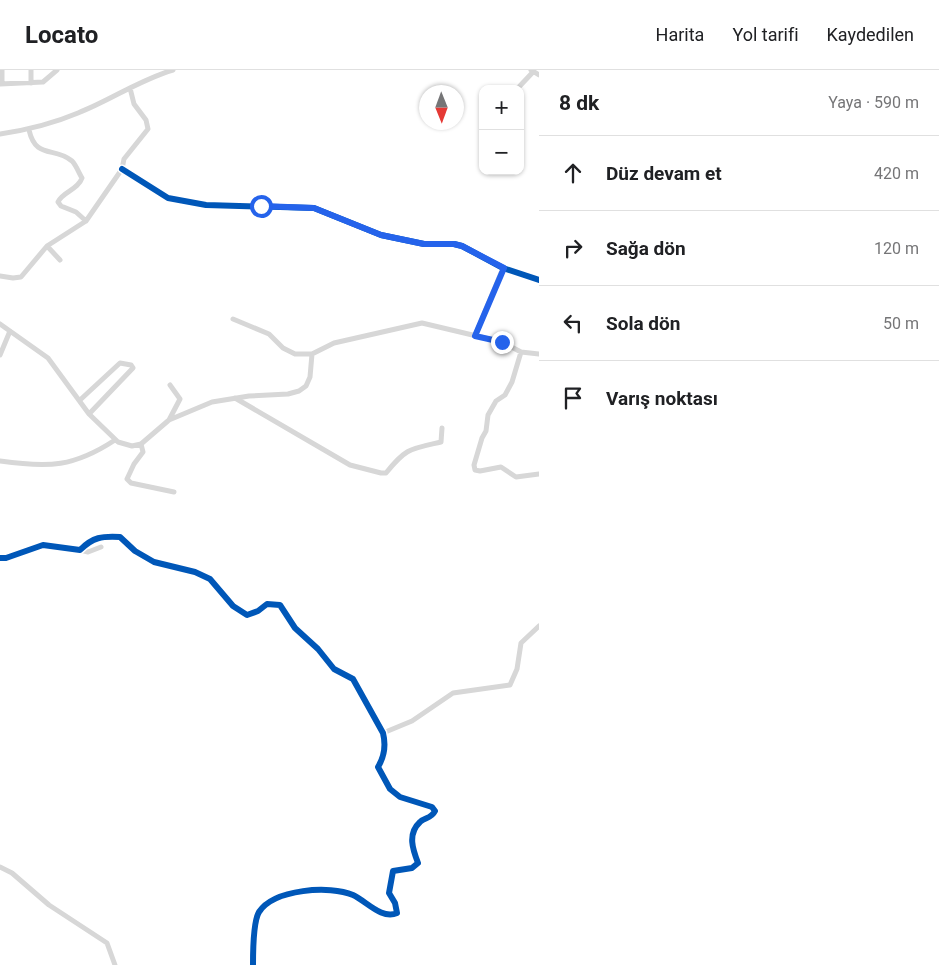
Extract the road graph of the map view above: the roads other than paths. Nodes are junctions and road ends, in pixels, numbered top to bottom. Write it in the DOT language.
graph roads {
  1 [pos="2,70"];
  2 [pos="31,70"];
  3 [pos="57,70"];
  4 [pos="173,70"];
  5 [pos="532,71"];
  6 [pos="161,72"];
  7 [pos="539,75"];
  8 [pos="1,84"];
  9 [pos="31,84"];
  10 [pos="520,85"];
  11 [pos="130,88"];
  12 [pos="29,130"];
  13 [pos="0,134"];
  14 [pos="122,169"];
  15 [pos="86,221"];
  16 [pos="47,246"];
  17 [pos="60,260"];
  18 [pos="504,268"];
  19 [pos="0,276"];
  20 [pos="539,280"];
  21 [pos="233,318"];
  22 [pos="0,324"];
  23 [pos="10,332"];
  24 [pos="475,336"];
  25 [pos="521,352"];
  26 [pos="312,354"];
  27 [pos="539,354"];
  28 [pos="0,355"];
  29 [pos="170,385"];
  30 [pos="235,398"];
  31 [pos="80,400"];
  32 [pos="89,414"];
  33 [pos="168,420"];
  34 [pos="442,428"];
  35 [pos="116,440"];
  36 [pos="141,444"];
  37 [pos="0,461"];
  38 [pos="539,474"];
  39 [pos="174,492"];
  40 [pos="101,547"];
  41 [pos="80,550"];
  42 [pos="0,558"];
  43 [pos="539,626"];
  44 [pos="383,733"];
  45 [pos="0,867"];
  46 [pos="115,965"];
  47 [pos="253,965"];
  1 -- 8 [label="street"];
  2 -- 9 [label="street"];
  3 -- 9 [label="street"];
  4 -- 6 [label="street"];
  5 -- 7 [label="street"];
  5 -- 10 [label="street"];
  6 -- 11 [label="street"];
  8 -- 9 [label="street"];
  11 -- 12 [label="street"];
  11 -- 14 [label="street"];
  12 -- 13 [label="street"];
  12 -- 15 [label="street"];
  14 -- 15 [label="street"];
  14 -- 18 [label="street"];
  15 -- 16 [label="street"];
  16 -- 17 [label="street"];
  16 -- 19 [label="street"];
  18 -- 20 [label="street"];
  18 -- 24 [label="street"];
  21 -- 26 [label="street"];
  22 -- 23 [label="street"];
  23 -- 28 [label="street"];
  23 -- 31 [label="street"];
  24 -- 25 [label="street"];
  24 -- 26 [label="street"];
  25 -- 27 [label="street"];
  25 -- 38 [label="street"];
  26 -- 30 [label="street"];
  29 -- 33 [label="street"];
  30 -- 33 [label="street"];
  30 -- 34 [label="street"];
  31 -- 32 [label="street"];
  31 -- 32 [label="street"];
  32 -- 35 [label="street"];
  33 -- 36 [label="street"];
  35 -- 36 [label="street"];
  35 -- 37 [label="street"];
  36 -- 39 [label="street"];
  40 -- 41 [label="street"];
  41 -- 42 [label="street"];
  41 -- 44 [label="street"];
  43 -- 44 [label="street"];
  44 -- 47 [label="street"];
  45 -- 46 [label="street"];
}
